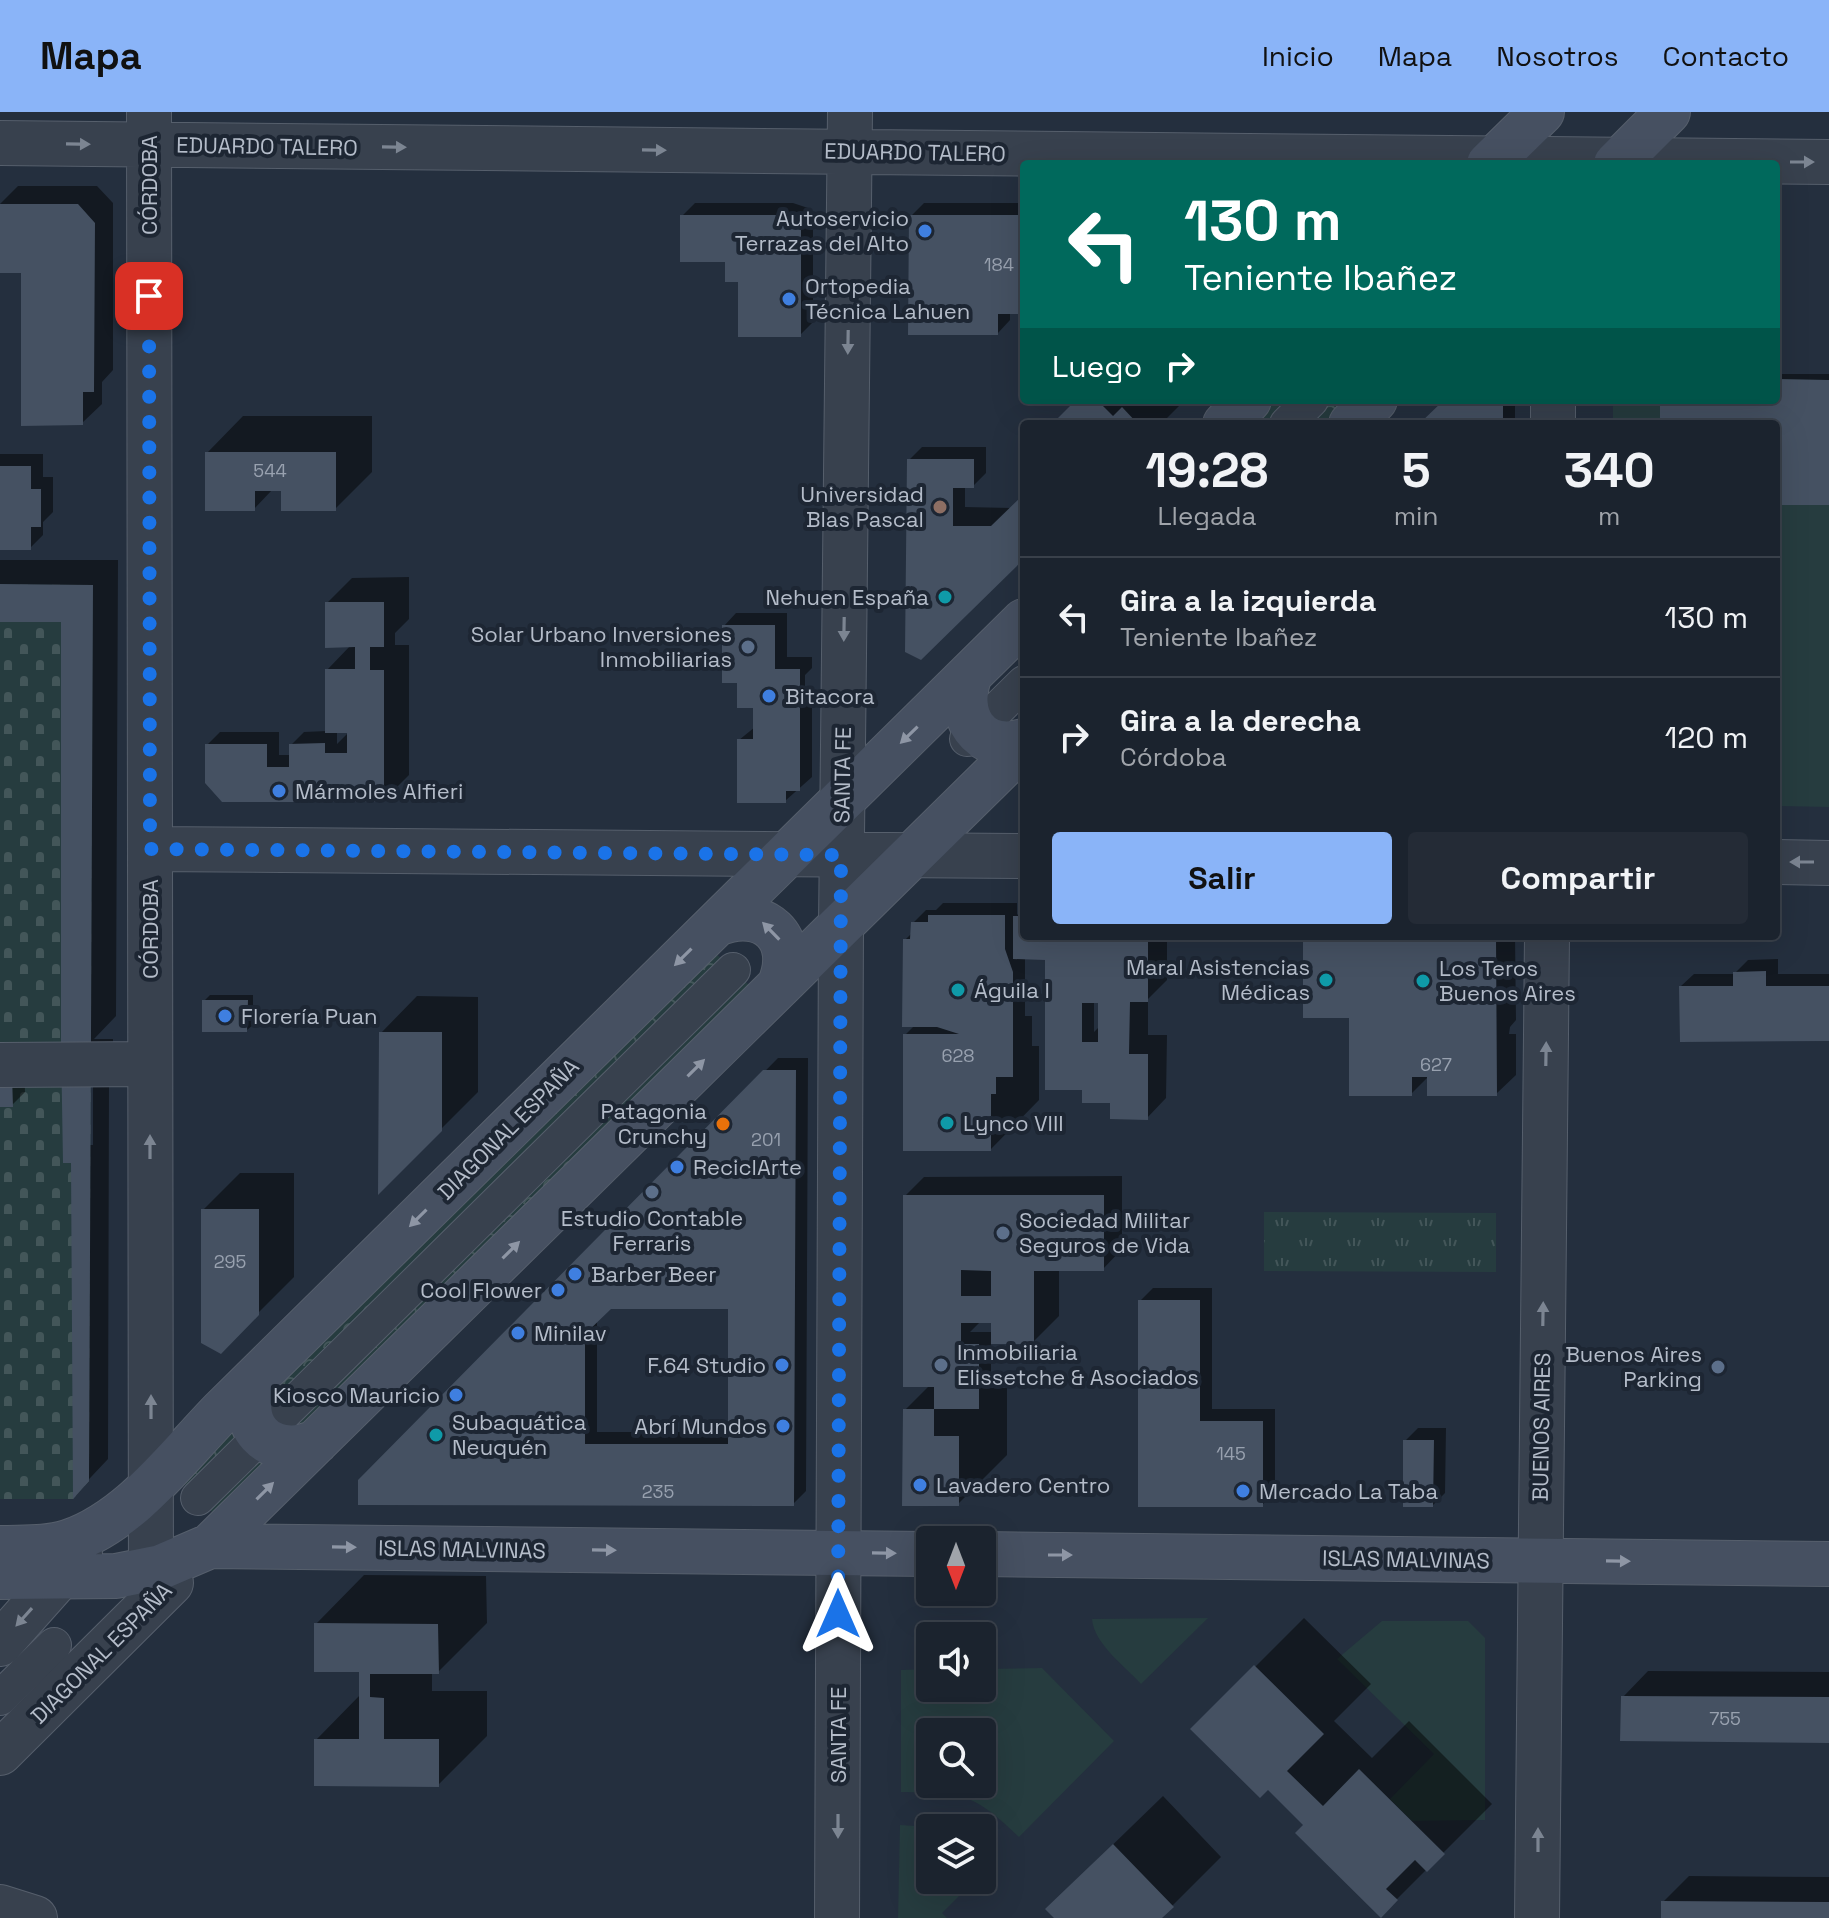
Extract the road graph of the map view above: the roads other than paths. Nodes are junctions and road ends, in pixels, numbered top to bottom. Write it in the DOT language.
graph roads {
  1 [pos="1542,112"];
  2 [pos="1556,112"];
  3 [pos="1668,112"];
  4 [pos="149,128"];
  5 [pos="850,132"];
  6 [pos="0,143"];
  7 [pos="1470,160"];
  8 [pos="1493,160"];
  9 [pos="1556,160"];
  10 [pos="1620,160"];
  11 [pos="1780,162"];
  12 [pos="1829,162"];
  13 [pos="1245,404"];
  14 [pos="1307,404"];
  15 [pos="1371,404"];
  16 [pos="1229,420"];
  17 [pos="1291,420"];
  18 [pos="1355,420"];
  19 [pos="1020,625"];
  20 [pos="970,674"];
  21 [pos="1020,687"];
  22 [pos="972,735"];
  23 [pos="1020,743"];
  24 [pos="1020,747"];
  25 [pos="842,800"];
  26 [pos="150,849"];
  27 [pos="787,855"];
  28 [pos="841,855"];
  29 [pos="912,855"];
  30 [pos="1020,856"];
  31 [pos="1780,862"];
  32 [pos="1829,863"];
  33 [pos="717,924"];
  34 [pos="841,926"];
  35 [pos="1547,940"];
  36 [pos="733,970"];
  37 [pos="779,986"];
  38 [pos="150,1064"];
  39 [pos="0,1065"];
  40 [pos="257,1377"];
  41 [pos="261,1436"];
  42 [pos="316,1442"];
  43 [pos="151,1485"];
  44 [pos="198,1498"];
  45 [pos="114,1517"];
  46 [pos="210,1546"];
  47 [pos="0,1548"];
  48 [pos="838,1552"];
  49 [pos="916,1554"];
  50 [pos="996,1554"];
  51 [pos="1540,1560"];
  52 [pos="1829,1564"];
  53 [pos="60,1576"];
  54 [pos="0,1577"];
  55 [pos="151,1586"];
  56 [pos="0,1644"];
  57 [pos="54,1645"];
  58 [pos="0,1698"];
  59 [pos="0,1753"];
  60 [pos="837,1918"];
  61 [pos="1537,1918"];
  1 -- 8 [label="main road"];
  2 -- 9 [label="street"];
  3 -- 10 [label="main road"];
  4 -- 5 [label="street, EDUARDO TALERO, one-way"];
  6 -- 4 [label="street, EDUARDO TALERO, one-way"];
  4 -- 26 [label="street, CÓRDOBA"];
  5 -- 7 [label="street, EDUARDO TALERO"];
  5 -- 25 [label="street, SANTA FE, one-way"];
  11 -- 12 [label="street, EDUARDO TALERO, one-way"];
  13 -- 16 [label="main road"];
  14 -- 17 [label="street"];
  15 -- 18 [label="main road"];
  19 -- 20 [label="main road, DIAGONAL ESPAÑA"];
  20 -- 22 [label="main road"];
  20 -- 25 [label="main road, DIAGONAL ESPAÑA, one-way"];
  21 -- 22 [label="street"];
  22 -- 23 [label="main road"];
  24 -- 29 [label="main road"];
  25 -- 27 [label="main road, DIAGONAL ESPAÑA"];
  25 -- 28 [label="street, SANTA FE"];
  26 -- 27 [label="street"];
  26 -- 38 [label="street, CÓRDOBA"];
  27 -- 28 [label="street"];
  27 -- 33 [label="main road, DIAGONAL ESPAÑA"];
  28 -- 29 [label="street"];
  28 -- 34 [label="street, SANTA FE"];
  29 -- 30 [label="street"];
  29 -- 34 [label="main road"];
  32 -- 31 [label="street, one-way"];
  37 -- 33 [label="main road, one-way"];
  33 -- 40 [label="main road, DIAGONAL ESPAÑA, one-way"];
  34 -- 37 [label="main road"];
  34 -- 48 [label="street, SANTA FE"];
  51 -- 35 [label="street, BUENOS AIRES, one-way"];
  36 -- 41 [label="street"];
  42 -- 37 [label="main road, one-way"];
  38 -- 39 [label="street"];
  43 -- 38 [label="street, CÓRDOBA, one-way"];
  40 -- 41 [label="main road"];
  40 -- 43 [label="main road, DIAGONAL ESPAÑA"];
  41 -- 42 [label="main road"];
  41 -- 44 [label="street"];
  46 -- 42 [label="main road, one-way"];
  43 -- 45 [label="main road, DIAGONAL ESPAÑA"];
  43 -- 55 [label="street, CÓRDOBA"];
  45 -- 47 [label="main road"];
  45 -- 53 [label="street, DIAGONAL ESPAÑA"];
  46 -- 48 [label="main road, ISLAS MALVINAS, one-way"];
  46 -- 55 [label="main road, ISLAS MALVINAS"];
  48 -- 49 [label="main road, ISLAS MALVINAS, one-way"];
  48 -- 60 [label="street, SANTA FE, one-way"];
  50 -- 51 [label="main road, ISLAS MALVINAS, one-way"];
  51 -- 52 [label="main road, ISLAS MALVINAS, one-way"];
  61 -- 51 [label="street, BUENOS AIRES, one-way"];
  53 -- 54 [label="main road, ISLAS MALVINAS"];
  53 -- 55 [label="main road, ISLAS MALVINAS"];
  53 -- 56 [label="street, DIAGONAL ESPAÑA, one-way"];
  55 -- 59 [label="street, DIAGONAL ESPAÑA"];
  57 -- 58 [label="street"];
}
